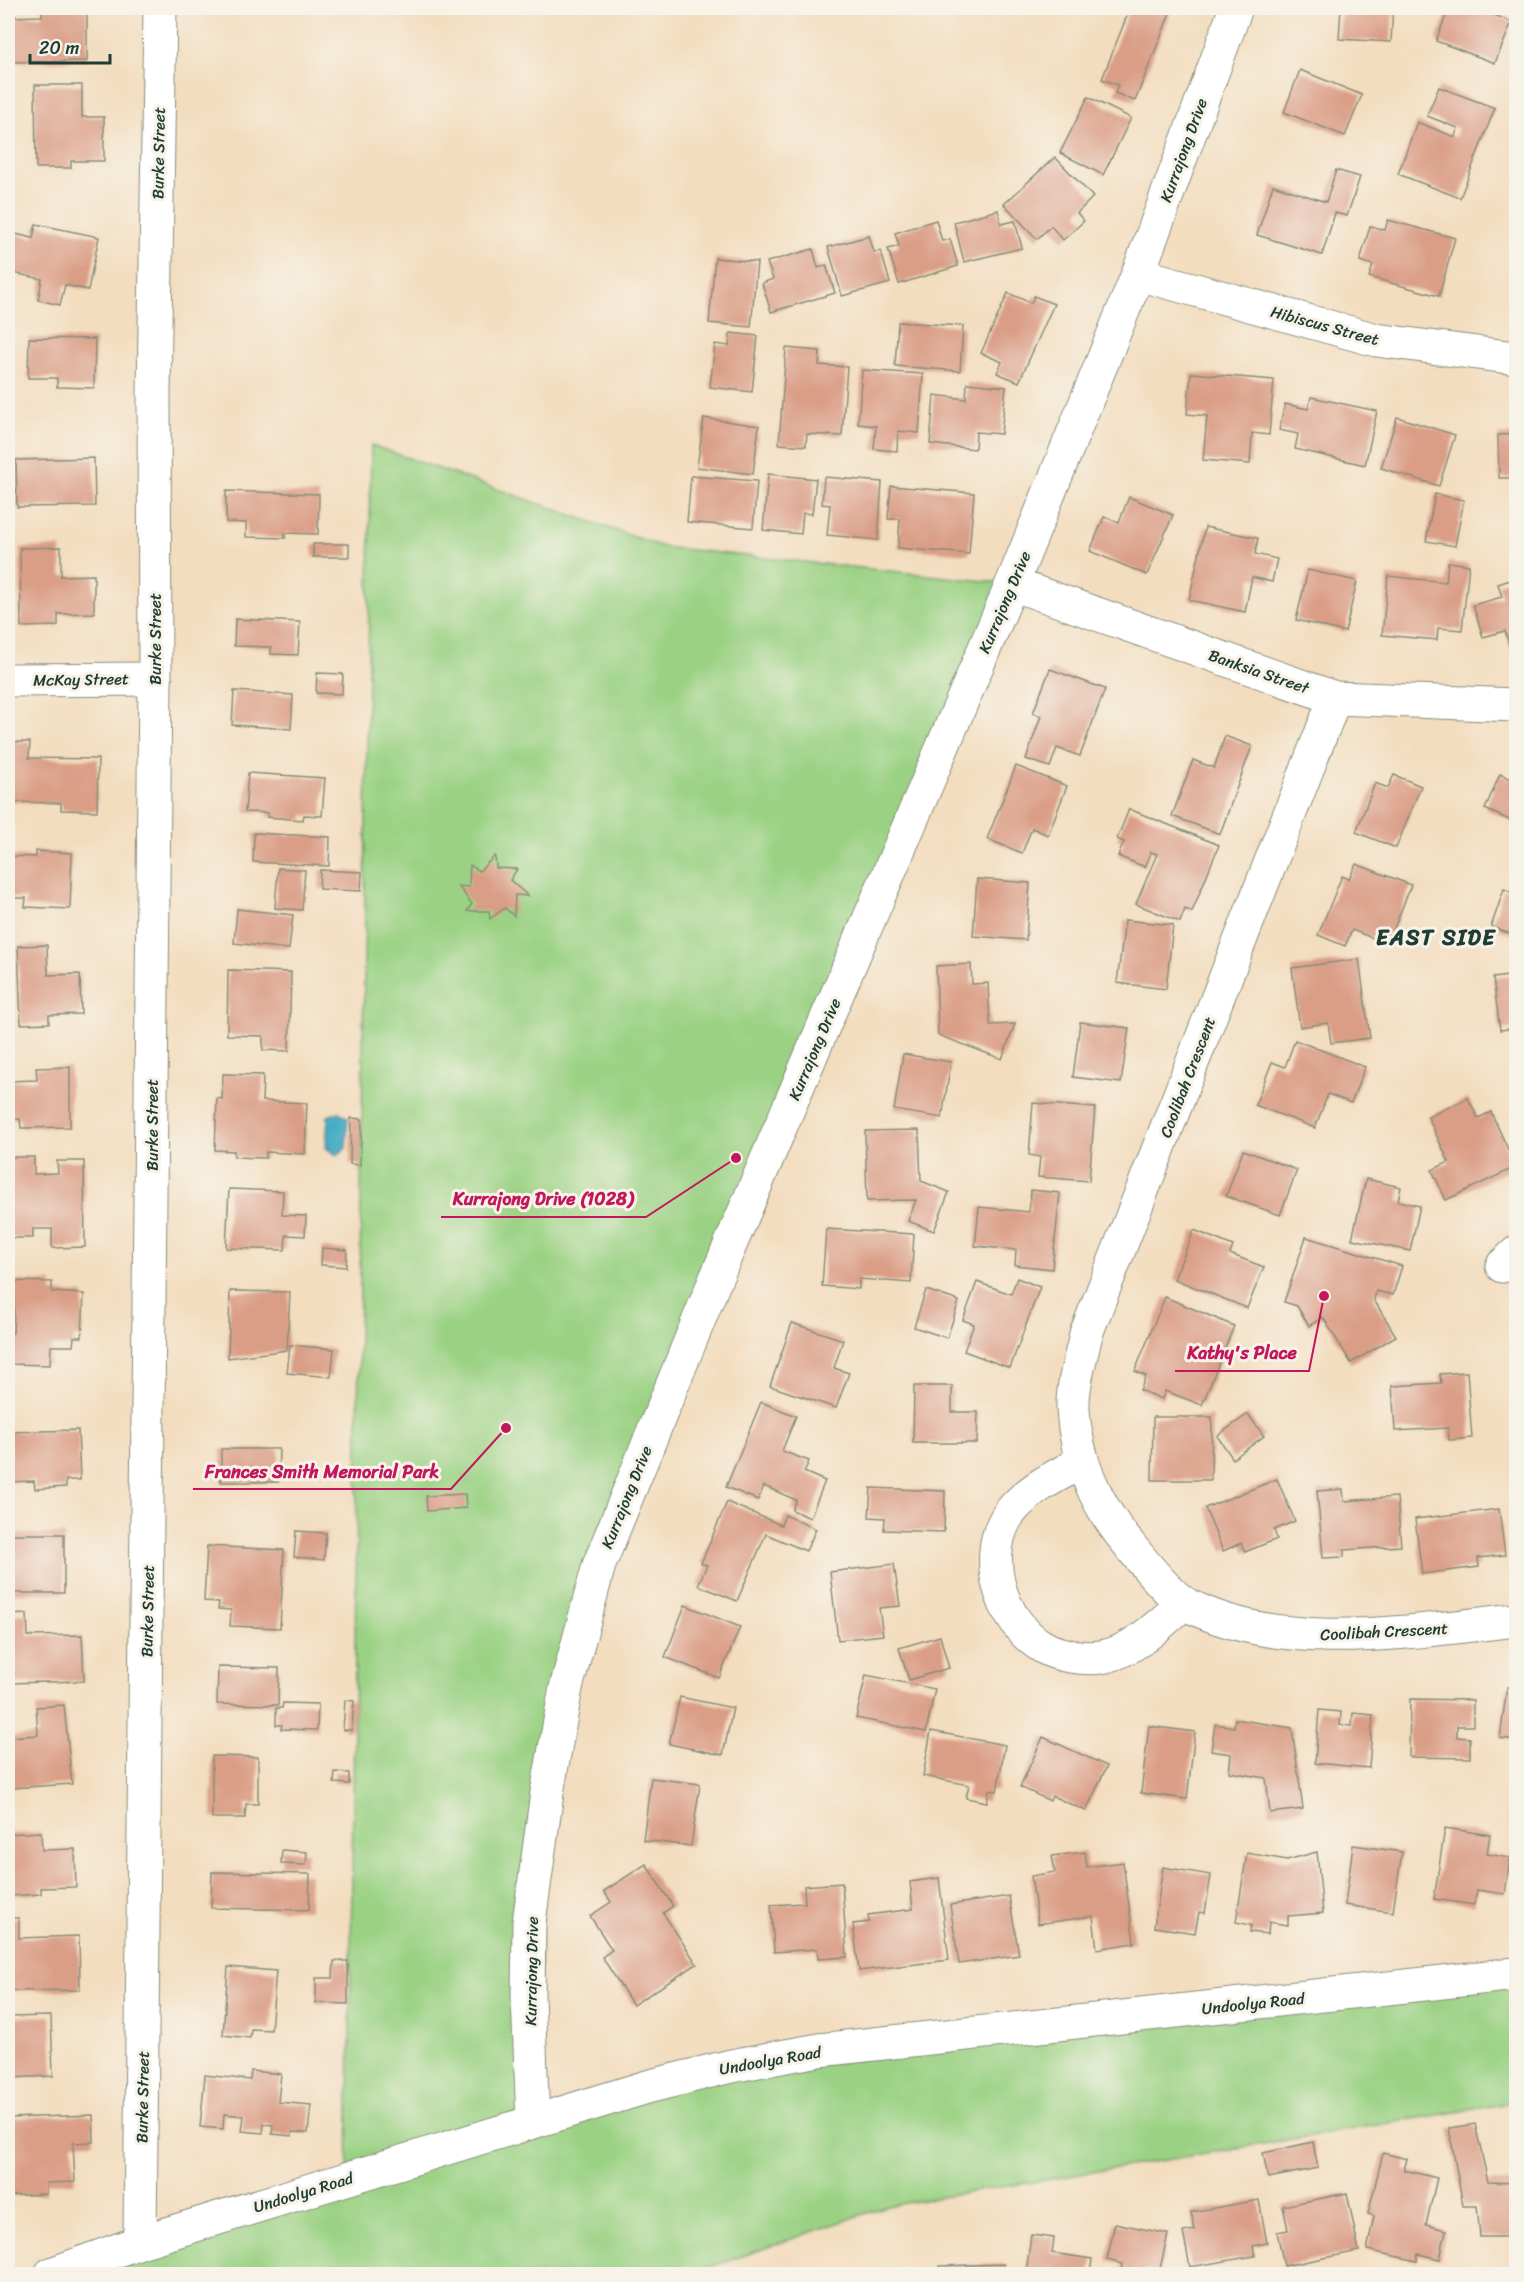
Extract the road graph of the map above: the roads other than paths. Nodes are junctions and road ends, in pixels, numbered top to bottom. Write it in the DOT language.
graph roads {
  1 [pos="160,8"];
  2 [pos="1236,8"];
  3 [pos="1138,274"];
  4 [pos="1516,353"];
  5 [pos="1012,584"];
  6 [pos="156,679"];
  7 [pos="8,680"];
  8 [pos="1335,698"];
  9 [pos="1516,705"];
  10 [pos="1082,1462"];
  11 [pos="1184,1603"];
  12 [pos="1516,1620"];
  13 [pos="1516,1974"];
  14 [pos="533,2122"];
  15 [pos="140,2242"];
  16 [pos="51,2274"];
  1 -- 6 [label="street, Burke Street"];
  2 -- 3 [label="street, Kurrajong Drive"];
  3 -- 4 [label="street, Hibiscus Street"];
  3 -- 5 [label="street, Kurrajong Drive"];
  5 -- 8 [label="street, Banksia Street"];
  5 -- 14 [label="street, Kurrajong Drive"];
  6 -- 7 [label="street, McKay Street"];
  6 -- 15 [label="street, Burke Street"];
  8 -- 9 [label="street, Banksia Street"];
  8 -- 10 [label="street, Coolibah Crescent"];
  10 -- 11 [label="street, Coolibah Crescent"];
  10 -- 11 [label="street"];
  11 -- 12 [label="street, Coolibah Crescent"];
  13 -- 14 [label="street, Undoolya Road"];
  14 -- 15 [label="street, Undoolya Road"];
  15 -- 16 [label="street, Undoolya Road"];
}
